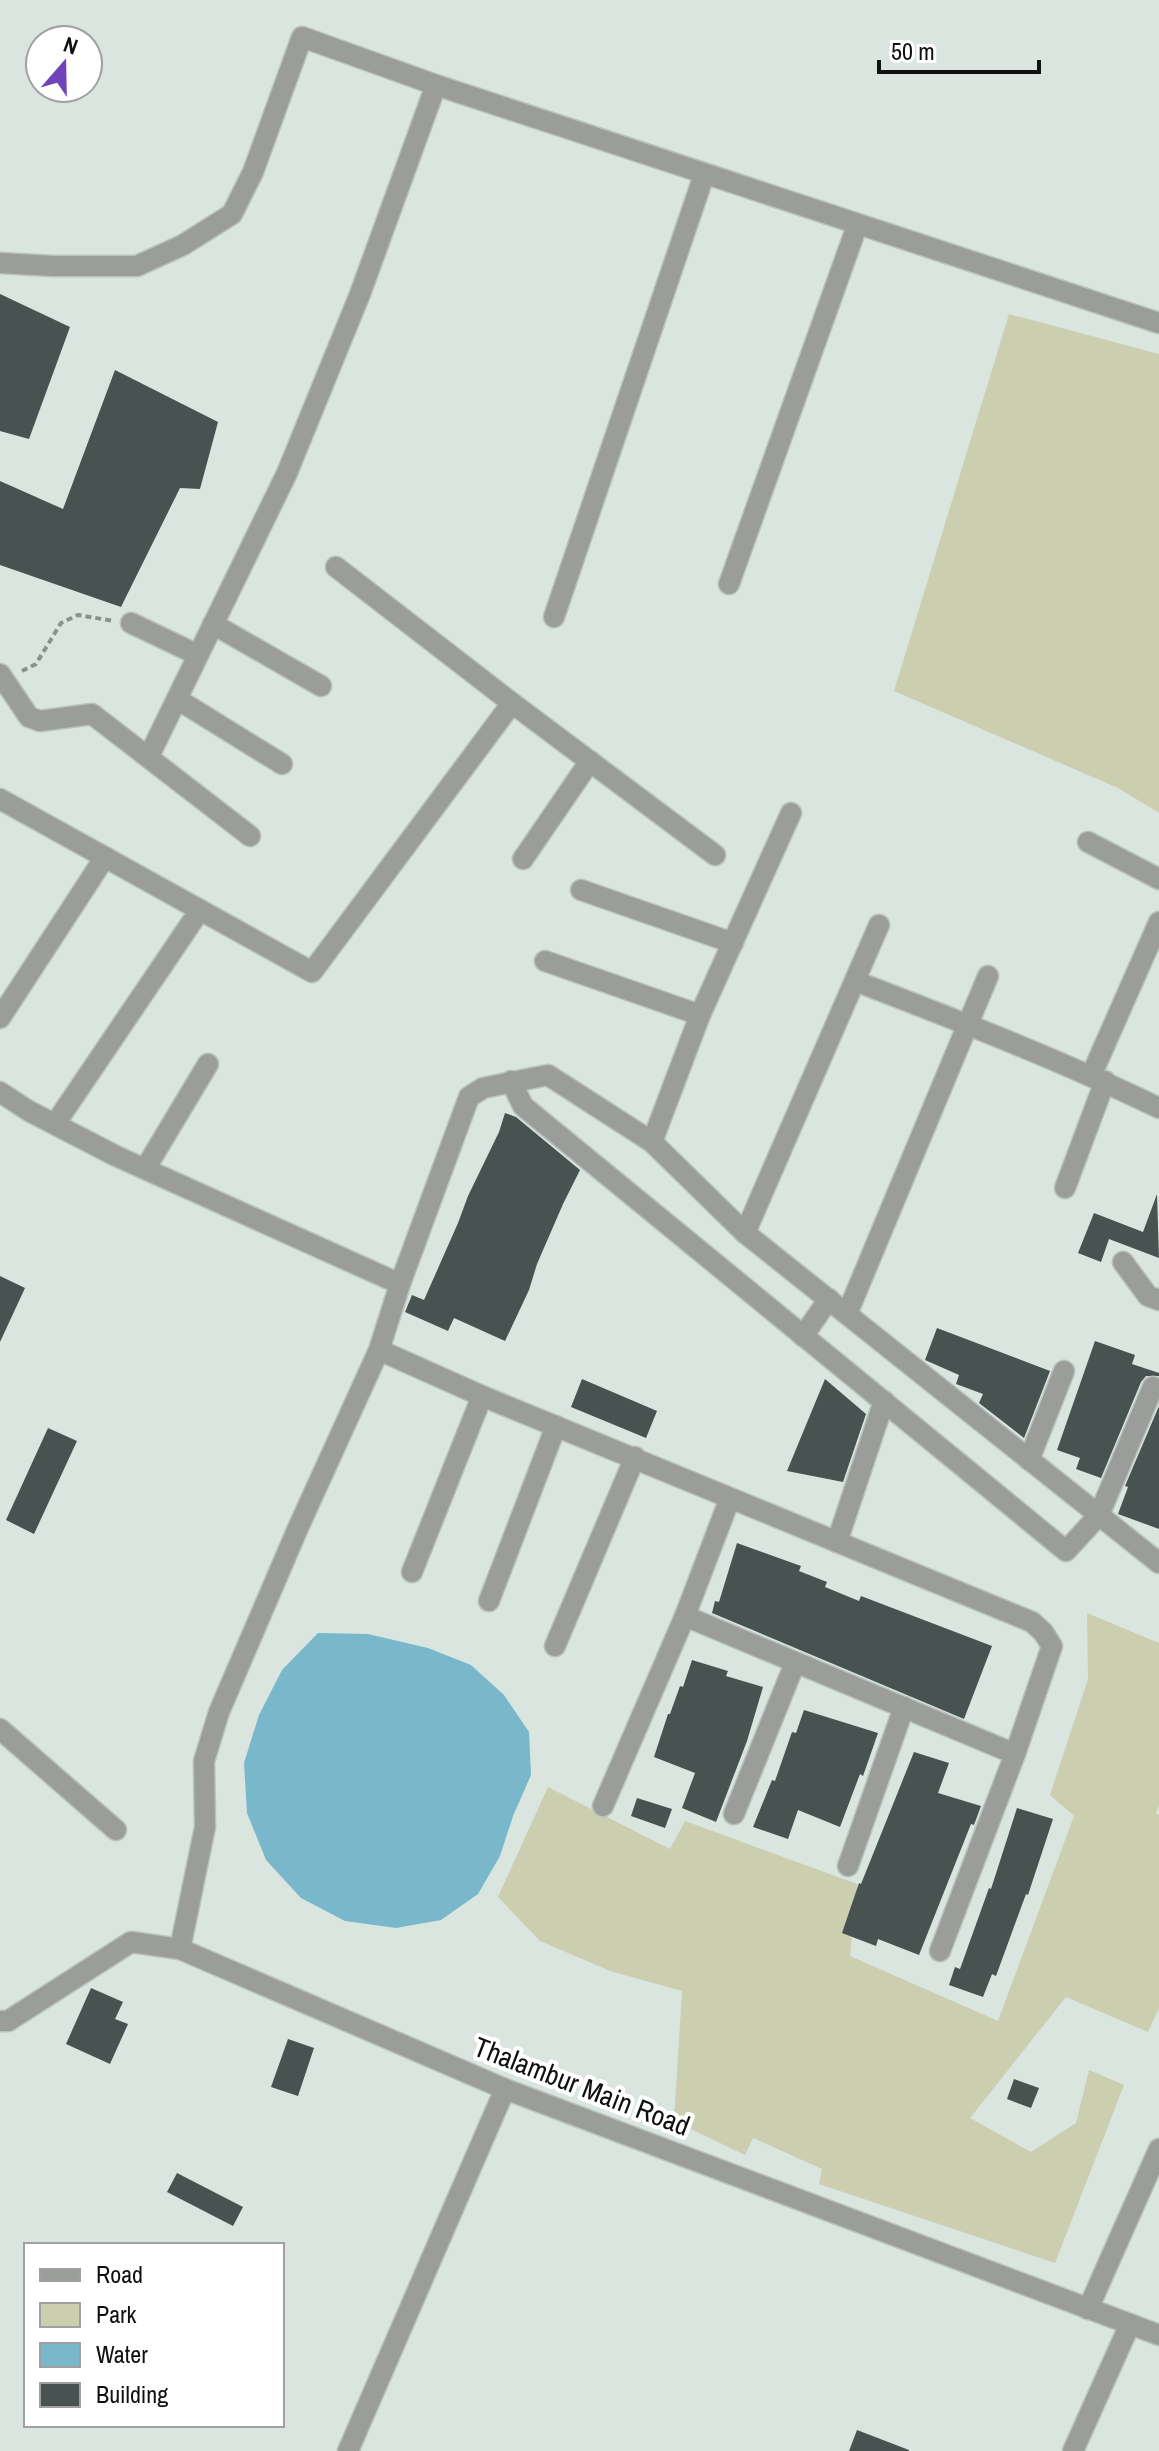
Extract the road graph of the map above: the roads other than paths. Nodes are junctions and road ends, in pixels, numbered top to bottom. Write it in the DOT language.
graph roads {
  1 [pos="436,85"];
  2 [pos="704,175"];
  3 [pos="857,226"];
  4 [pos="0,263"];
  5 [pos="1159,323"];
  6 [pos="336,567"];
  7 [pos="729,584"];
  8 [pos="554,617"];
  9 [pos="131,623"];
  10 [pos="213,624"];
  11 [pos="198,655"];
  12 [pos="2,676"];
  13 [pos="321,686"];
  14 [pos="177,699"];
  15 [pos="512,703"];
  16 [pos="149,756"];
  17 [pos="590,761"];
  18 [pos="282,764"];
  19 [pos="0,799"];
  20 [pos="791,813"];
  21 [pos="250,836"];
  22 [pos="1088,842"];
  23 [pos="715,855"];
  24 [pos="105,857"];
  25 [pos="523,859"];
  26 [pos="1159,879"];
  27 [pos="581,890"];
  28 [pos="200,910"];
  29 [pos="1159,922"];
  30 [pos="879,925"];
  31 [pos="733,943"];
  32 [pos="545,961"];
  33 [pos="988,976"];
  34 [pos="855,981"];
  35 [pos="700,1015"];
  36 [pos="0,1018"];
  37 [pos="968,1024"];
  38 [pos="208,1064"];
  39 [pos="1098,1078"];
  40 [pos="511,1081"];
  41 [pos="0,1092"];
  42 [pos="1159,1108"];
  43 [pos="55,1124"];
  44 [pos="652,1142"];
  45 [pos="145,1169"];
  46 [pos="1065,1188"];
  47 [pos="745,1233"];
  48 [pos="1123,1262"];
  49 [pos="400,1284"];
  50 [pos="829,1299"];
  51 [pos="1159,1300"];
  52 [pos="847,1314"];
  53 [pos="803,1336"];
  54 [pos="379,1350"];
  55 [pos="1064,1371"];
  56 [pos="1153,1387"];
  57 [pos="482,1396"];
  58 [pos="884,1401"];
  59 [pos="556,1426"];
  60 [pos="635,1457"];
  61 [pos="1029,1460"];
  62 [pos="730,1498"];
  63 [pos="1099,1515"];
  64 [pos="837,1542"];
  65 [pos="1159,1563"];
  66 [pos="412,1572"];
  67 [pos="489,1601"];
  68 [pos="685,1616"];
  69 [pos="555,1646"];
  70 [pos="795,1663"];
  71 [pos="904,1707"];
  72 [pos="0,1729"];
  73 [pos="1015,1754"];
  74 [pos="603,1806"];
  75 [pos="734,1814"];
  76 [pos="116,1830"];
  77 [pos="848,1866"];
  78 [pos="180,1949"];
  79 [pos="940,1951"];
  80 [pos="0,2021"];
  81 [pos="505,2089"];
  82 [pos="1159,2149"];
  83 [pos="1088,2309"];
  84 [pos="1130,2324"];
  85 [pos="1159,2335"];
  86 [pos="348,2451"];
  87 [pos="1073,2451"];
  1 -- 2 [label="street"];
  1 -- 4 [label="street"];
  1 -- 10 [label="street"];
  2 -- 3 [label="street"];
  2 -- 8 [label="street"];
  3 -- 5 [label="street"];
  3 -- 7 [label="street"];
  6 -- 15 [label="street"];
  9 -- 11 [label="street"];
  10 -- 11 [label="street"];
  10 -- 13 [label="street"];
  11 -- 14 [label="street"];
  12 -- 16 [label="street"];
  14 -- 16 [label="street"];
  14 -- 18 [label="street"];
  15 -- 17 [label="street"];
  15 -- 28 [label="street"];
  16 -- 21 [label="street"];
  17 -- 23 [label="street"];
  17 -- 25 [label="street"];
  19 -- 24 [label="street"];
  20 -- 31 [label="street"];
  22 -- 26 [label="street"];
  24 -- 28 [label="street"];
  24 -- 36 [label="street"];
  27 -- 31 [label="street"];
  28 -- 43 [label="street"];
  29 -- 39 [label="street"];
  30 -- 34 [label="street"];
  31 -- 35 [label="street"];
  32 -- 35 [label="street"];
  33 -- 37 [label="street"];
  34 -- 37 [label="street"];
  34 -- 47 [label="street"];
  35 -- 44 [label="street"];
  37 -- 39 [label="street"];
  37 -- 52 [label="street"];
  38 -- 45 [label="street"];
  39 -- 42 [label="street"];
  39 -- 46 [label="street"];
  40 -- 44 [label="street"];
  40 -- 49 [label="street"];
  40 -- 53 [label="street"];
  41 -- 43 [label="street"];
  43 -- 45 [label="street"];
  44 -- 47 [label="street"];
  45 -- 49 [label="street"];
  47 -- 50 [label="street"];
  48 -- 51 [label="street"];
  49 -- 54 [label="street"];
  50 -- 52 [label="street"];
  50 -- 53 [label="street"];
  52 -- 61 [label="street"];
  53 -- 58 [label="street"];
  54 -- 57 [label="street"];
  54 -- 78 [label="street"];
  55 -- 61 [label="street"];
  56 -- 63 [label="street"];
  57 -- 59 [label="street"];
  57 -- 66 [label="street"];
  58 -- 63 [label="street"];
  58 -- 64 [label="street"];
  59 -- 60 [label="street"];
  59 -- 67 [label="street"];
  60 -- 62 [label="street"];
  60 -- 69 [label="street"];
  61 -- 63 [label="street"];
  62 -- 64 [label="street"];
  62 -- 68 [label="street"];
  63 -- 65 [label="street"];
  64 -- 73 [label="street"];
  68 -- 70 [label="street"];
  68 -- 74 [label="street"];
  70 -- 71 [label="street"];
  70 -- 75 [label="street"];
  71 -- 73 [label="street"];
  71 -- 77 [label="street"];
  72 -- 76 [label="street"];
  73 -- 79 [label="street"];
  78 -- 80 [label="street, Thalambur Main Road"];
  78 -- 81 [label="street, Thalambur Main Road"];
  81 -- 83 [label="street, Thalambur Main Road"];
  81 -- 86 [label="street"];
  82 -- 83 [label="street"];
  83 -- 84 [label="street, Thalambur Main Road"];
  84 -- 85 [label="street, Thalambur Main Road"];
  84 -- 87 [label="street"];
}
